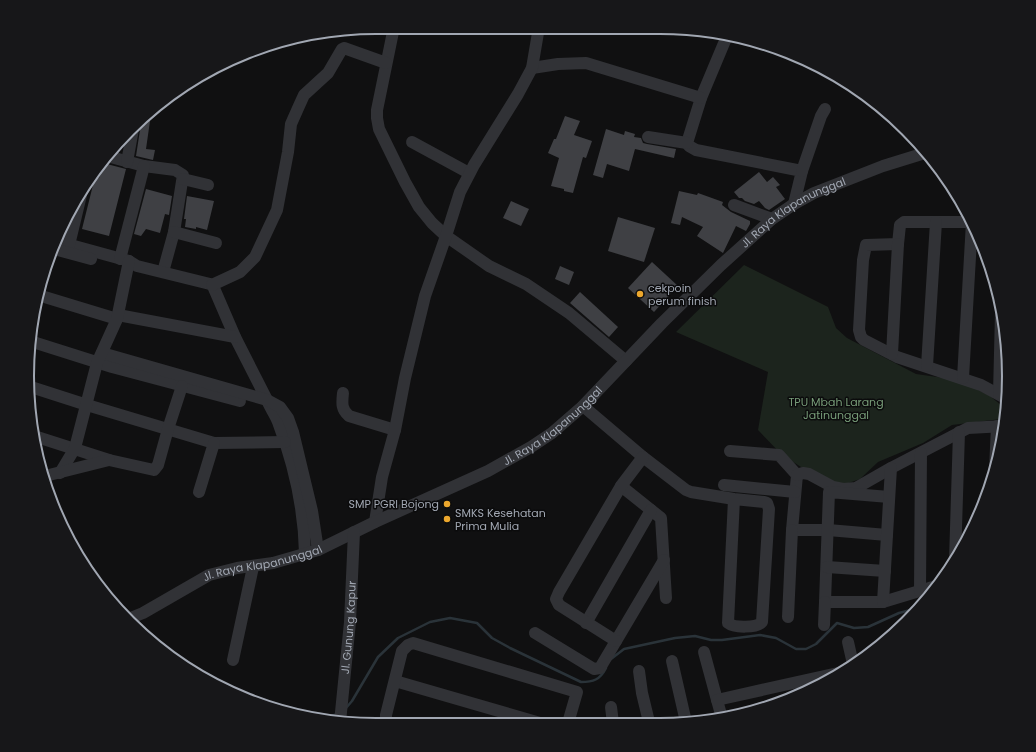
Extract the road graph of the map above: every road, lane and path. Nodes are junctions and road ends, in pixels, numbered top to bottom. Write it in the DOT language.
graph roads {
  1 [pos="392,34"];
  2 [pos="538,34"];
  3 [pos="725,41"];
  4 [pos="386,63"];
  5 [pos="532,68"];
  6 [pos="700,98"];
  7 [pos="825,109"];
  8 [pos="648,137"];
  9 [pos="129,139"];
  10 [pos="412,142"];
  11 [pos="687,143"];
  12 [pos="920,155"];
  13 [pos="113,158"];
  14 [pos="127,162"];
  15 [pos="144,166"];
  16 [pos="802,172"];
  17 [pos="469,173"];
  18 [pos="183,179"];
  19 [pos="208,185"];
  20 [pos="794,204"];
  21 [pos="734,205"];
  22 [pos="77,210"];
  23 [pos="772,219"];
  24 [pos="936,222"];
  25 [pos="965,222"];
  26 [pos="174,232"];
  27 [pos="971,235"];
  28 [pos="446,236"];
  29 [pos="61,242"];
  30 [pos="216,243"];
  31 [pos="69,244"];
  32 [pos="898,244"];
  33 [pos="58,250"];
  34 [pos="128,264"];
  35 [pos="163,272"];
  36 [pos="212,285"];
  37 [pos="44,297"];
  38 [pos="117,317"];
  39 [pos="235,336"];
  40 [pos="36,343"];
  41 [pos="892,354"];
  42 [pos="99,358"];
  43 [pos="626,361"];
  44 [pos="927,366"];
  45 [pos="964,378"];
  46 [pos="182,386"];
  47 [pos="35,388"];
  48 [pos="343,393"];
  49 [pos="1001,396"];
  50 [pos="269,404"];
  51 [pos="87,405"];
  52 [pos="584,406"];
  53 [pos="998,426"];
  54 [pos="168,429"];
  55 [pos="395,430"];
  56 [pos="959,432"];
  57 [pos="40,438"];
  58 [pos="285,442"];
  59 [pos="214,443"];
  60 [pos="75,448"];
  61 [pos="730,450"];
  62 [pos="921,453"];
  63 [pos="643,456"];
  64 [pos="109,460"];
  65 [pos="891,468"];
  66 [pos="60,473"];
  67 [pos="49,475"];
  68 [pos="797,475"];
  69 [pos="724,485"];
  70 [pos="621,486"];
  71 [pos="829,489"];
  72 [pos="199,492"];
  73 [pos="795,492"];
  74 [pos="889,497"];
  75 [pos="734,499"];
  76 [pos="651,510"];
  77 [pos="375,522"];
  78 [pos="792,530"];
  79 [pos="828,530"];
  80 [pos="354,532"];
  81 [pos="887,534"];
  82 [pos="955,548"];
  83 [pos="318,550"];
  84 [pos="305,553"];
  85 [pos="664,560"];
  86 [pos="253,567"];
  87 [pos="827,567"];
  88 [pos="885,570"];
  89 [pos="927,589"];
  90 [pos="920,591"];
  91 [pos="666,598"];
  92 [pos="825,602"];
  93 [pos="883,602"];
  94 [pos="133,617"];
  95 [pos="788,617"];
  96 [pos="586,623"];
  97 [pos="824,625"];
  98 [pos="535,633"];
  99 [pos="616,641"];
  100 [pos="848,642"];
  101 [pos="704,652"];
  102 [pos="852,659"];
  103 [pos="233,660"];
  104 [pos="672,661"];
  105 [pos="639,671"];
  106 [pos="823,676"];
  107 [pos="395,680"];
  108 [pos="717,700"];
  109 [pos="611,707"];
  110 [pos="720,712"];
  111 [pos="344,716"];
  112 [pos="685,717"];
  113 [pos="386,718"];
  114 [pos="523,718"];
  115 [pos="569,718"];
  116 [pos="612,718"];
  117 [pos="648,718"];
  1 -- 4 [label="street"];
  2 -- 5 [label="street"];
  3 -- 6 [label="street"];
  4 -- 28 [label="street"];
  4 -- 36 [label="street"];
  5 -- 6 [label="street"];
  5 -- 17 [label="street"];
  6 -- 11 [label="street"];
  7 -- 16 [label="street"];
  8 -- 11 [label="street"];
  9 -- 14 [label="street"];
  10 -- 17 [label="street"];
  11 -- 16 [label="street"];
  12 -- 20 [label="street, Jl. Raya Klapanunggal"];
  13 -- 14 [label="street"];
  14 -- 15 [label="street"];
  15 -- 18 [label="street"];
  15 -- 34 [label="street"];
  16 -- 20 [label="street"];
  17 -- 28 [label="street"];
  18 -- 19 [label="street"];
  18 -- 26 [label="street"];
  20 -- 23 [label="street, Jl. Raya Klapanunggal"];
  21 -- 23 [label="street"];
  22 -- 31 [label="street"];
  23 -- 43 [label="street, Jl. Raya Klapanunggal"];
  24 -- 25 [label="street"];
  24 -- 32 [label="street"];
  24 -- 44 [label="street"];
  26 -- 30 [label="street"];
  26 -- 35 [label="street"];
  27 -- 45 [label="street"];
  28 -- 43 [label="street"];
  28 -- 55 [label="street"];
  29 -- 31 [label="street"];
  31 -- 34 [label="street"];
  32 -- 41 [label="street"];
  32 -- 41 [label="street"];
  33 -- 34 [label="street"];
  34 -- 35 [label="street"];
  34 -- 38 [label="street"];
  35 -- 36 [label="street"];
  36 -- 39 [label="street"];
  37 -- 38 [label="street"];
  38 -- 39 [label="street"];
  38 -- 42 [label="street"];
  39 -- 50 [label="street"];
  40 -- 42 [label="street"];
  41 -- 44 [label="street"];
  42 -- 46 [label="street"];
  42 -- 50 [label="street"];
  42 -- 51 [label="street"];
  43 -- 52 [label="street, Jl. Raya Klapanunggal"];
  44 -- 45 [label="street"];
  45 -- 49 [label="street"];
  46 -- 50 [label="street"];
  46 -- 54 [label="street"];
  47 -- 51 [label="street"];
  48 -- 55 [label="street"];
  50 -- 58 [label="street"];
  50 -- 83 [label="street"];
  51 -- 54 [label="street"];
  51 -- 60 [label="street"];
  52 -- 63 [label="street"];
  52 -- 77 [label="street, Jl. Raya Klapanunggal"];
  53 -- 56 [label="street"];
  54 -- 59 [label="street"];
  54 -- 64 [label="street"];
  55 -- 77 [label="street"];
  56 -- 62 [label="street"];
  56 -- 82 [label="street"];
  57 -- 60 [label="street"];
  58 -- 59 [label="street"];
  58 -- 84 [label="street"];
  59 -- 72 [label="street"];
  60 -- 64 [label="street"];
  60 -- 66 [label="street"];
  61 -- 68 [label="street"];
  62 -- 65 [label="street"];
  62 -- 90 [label="street"];
  63 -- 70 [label="street"];
  63 -- 75 [label="street"];
  64 -- 66 [label="street"];
  65 -- 71 [label="street"];
  65 -- 74 [label="street"];
  66 -- 67 [label="street"];
  68 -- 71 [label="street"];
  68 -- 73 [label="street"];
  69 -- 73 [label="street"];
  70 -- 76 [label="street"];
  70 -- 96 [label="street"];
  71 -- 74 [label="street"];
  71 -- 79 [label="street"];
  73 -- 78 [label="street"];
  74 -- 81 [label="street"];
  75 -- 75 [label="street"];
  76 -- 85 [label="street"];
  76 -- 96 [label="street"];
  77 -- 80 [label="street, Jl. Raya Klapanunggal"];
  78 -- 79 [label="street"];
  78 -- 95 [label="street"];
  79 -- 81 [label="street"];
  79 -- 87 [label="street"];
  80 -- 83 [label="street, Jl. Raya Klapanunggal"];
  80 -- 111 [label="street, Jl. Gunung Kapur"];
  81 -- 88 [label="street"];
  83 -- 84 [label="street, Jl. Raya Klapanunggal"];
  84 -- 86 [label="street, Jl. Raya Klapanunggal"];
  85 -- 91 [label="street"];
  85 -- 99 [label="street"];
  86 -- 94 [label="street, Jl. Raya Klapanunggal"];
  86 -- 103 [label="street"];
  87 -- 88 [label="street"];
  87 -- 92 [label="street"];
  88 -- 93 [label="street"];
  89 -- 90 [label="street"];
  90 -- 93 [label="street"];
  92 -- 93 [label="street"];
  92 -- 97 [label="street"];
  96 -- 99 [label="street"];
  98 -- 99 [label="street"];
  100 -- 102 [label="street"];
  101 -- 108 [label="street"];
  104 -- 112 [label="street"];
  105 -- 117 [label="street"];
  106 -- 108 [label="street"];
  107 -- 113 [label="street"];
  107 -- 114 [label="street"];
  107 -- 115 [label="street"];
  108 -- 110 [label="street"];
  109 -- 116 [label="street"];
}
